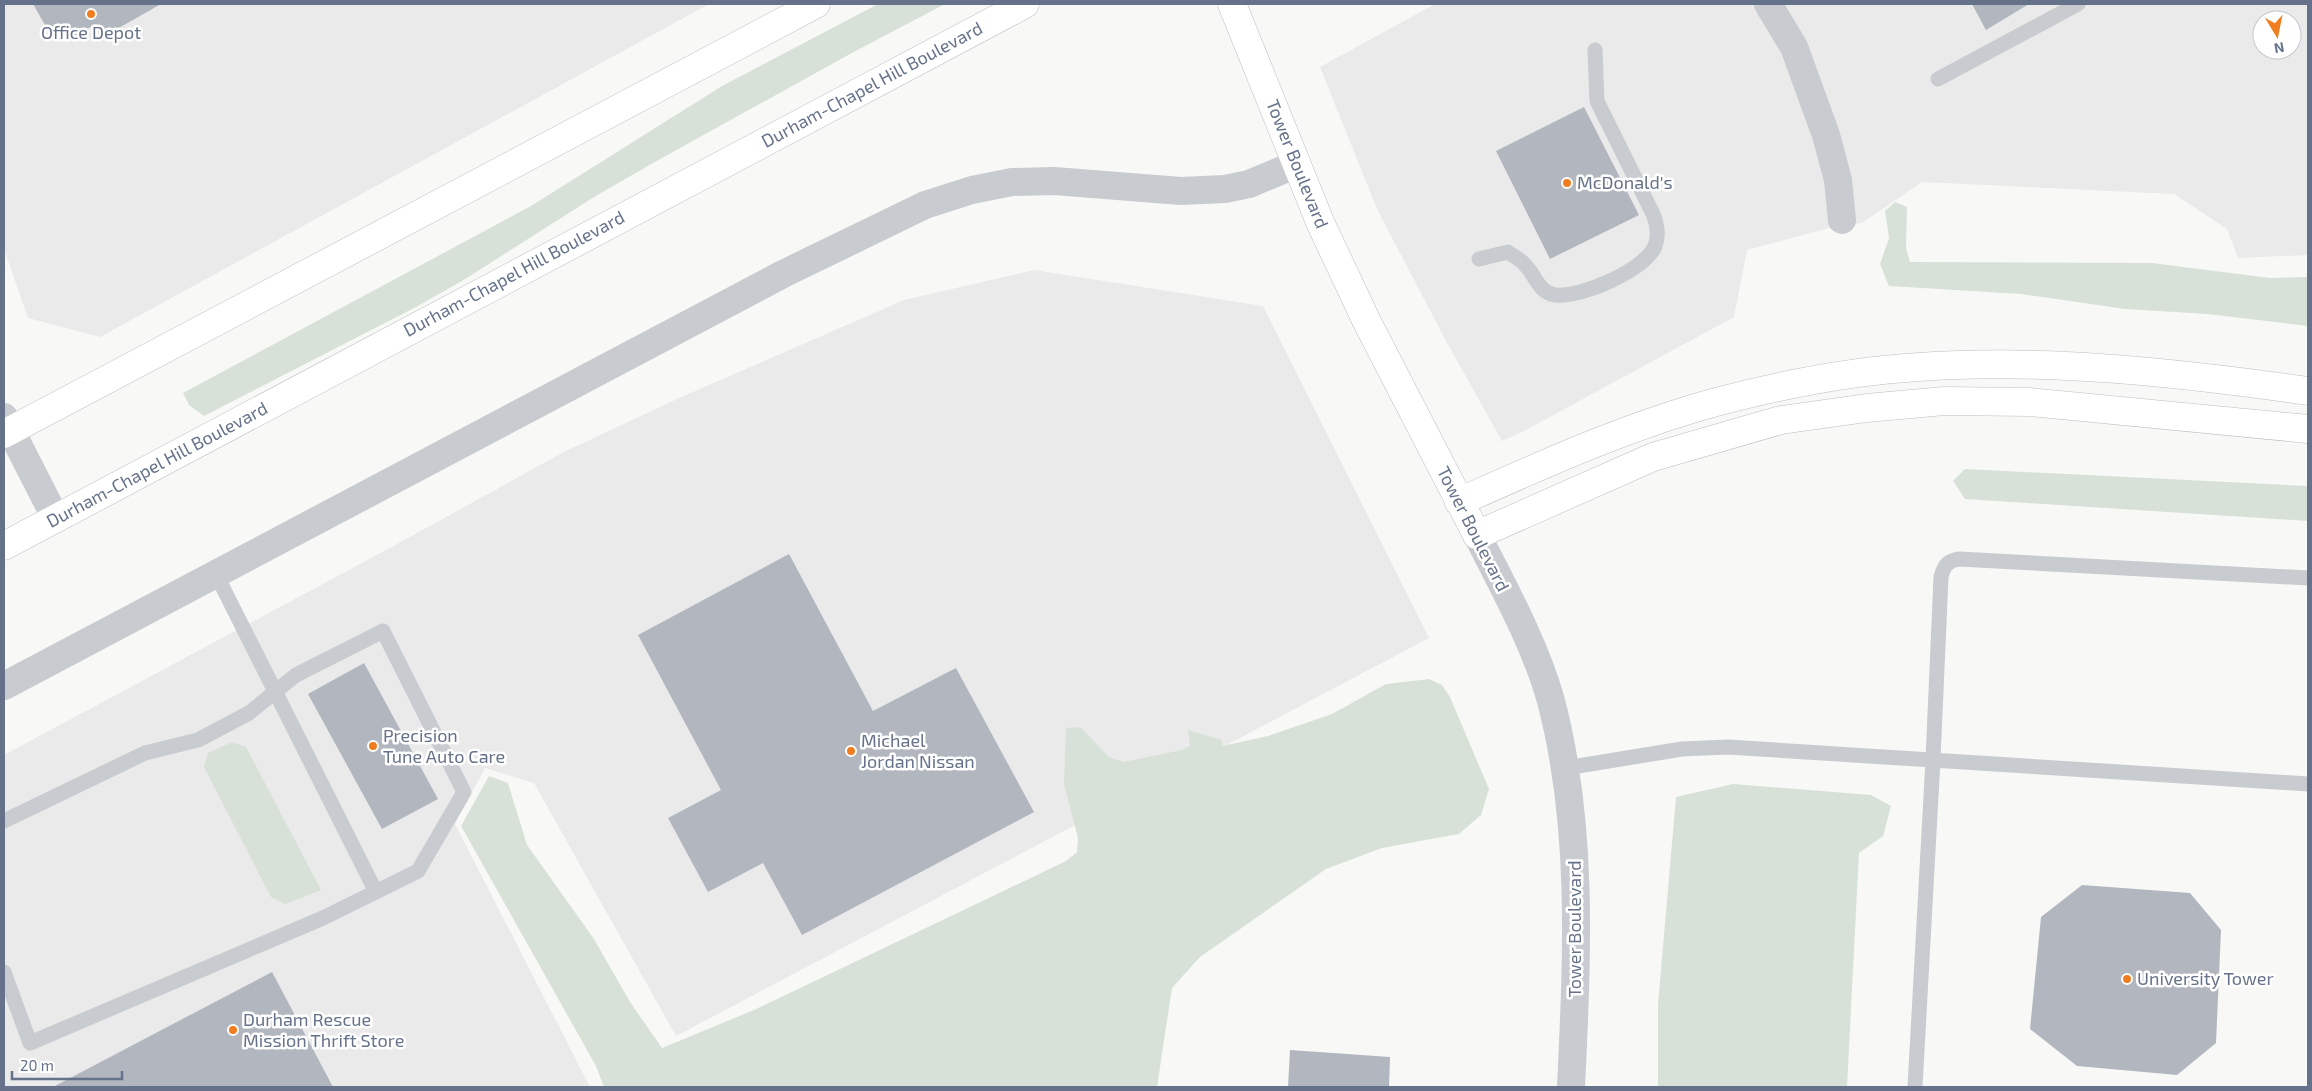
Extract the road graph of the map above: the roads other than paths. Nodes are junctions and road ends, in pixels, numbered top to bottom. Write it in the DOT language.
graph roads {
  1 [pos="816,4"];
  2 [pos="1025,4"];
  3 [pos="1232,4"];
  4 [pos="1768,4"];
  5 [pos="2078,4"];
  6 [pos="1595,50"];
  7 [pos="1938,78"];
  8 [pos="1297,164"];
  9 [pos="1842,220"];
  10 [pos="1479,259"];
  11 [pos="2308,391"];
  12 [pos="6,427"];
  13 [pos="2308,429"];
  14 [pos="1459,502"];
  15 [pos="56,519"];
  16 [pos="1477,535"];
  17 [pos="4,546"];
  18 [pos="216,574"];
  19 [pos="2308,578"];
  20 [pos="4,686"];
  21 [pos="276,692"];
  22 [pos="1933,760"];
  23 [pos="1566,768"];
  24 [pos="2308,784"];
  25 [pos="4,821"];
  26 [pos="376,892"];
  27 [pos="4,972"];
  28 [pos="1571,1087"];
  29 [pos="1915,1087"];
  1 -- 12 [label="main road"];
  2 -- 15 [label="main road, Durham-Chapel Hill Boulevard"];
  3 -- 8 [label="main road, Tower Boulevard"];
  4 -- 9 [label="street"];
  5 -- 7 [label="lane"];
  6 -- 10 [label="lane"];
  8 -- 14 [label="main road, Tower Boulevard"];
  8 -- 18 [label="street"];
  11 -- 14 [label="main road"];
  12 -- 15 [label="street"];
  13 -- 16 [label="main road"];
  14 -- 16 [label="main road, Tower Boulevard"];
  15 -- 17 [label="main road, Durham-Chapel Hill Boulevard"];
  16 -- 23 [label="street, Tower Boulevard"];
  18 -- 20 [label="street"];
  18 -- 21 [label="lane"];
  19 -- 22 [label="lane"];
  21 -- 25 [label="lane"];
  21 -- 26 [label="lane"];
  21 -- 26 [label="lane"];
  22 -- 23 [label="lane"];
  22 -- 24 [label="lane"];
  22 -- 29 [label="lane"];
  23 -- 28 [label="street, Tower Boulevard"];
  26 -- 27 [label="lane"];
}
